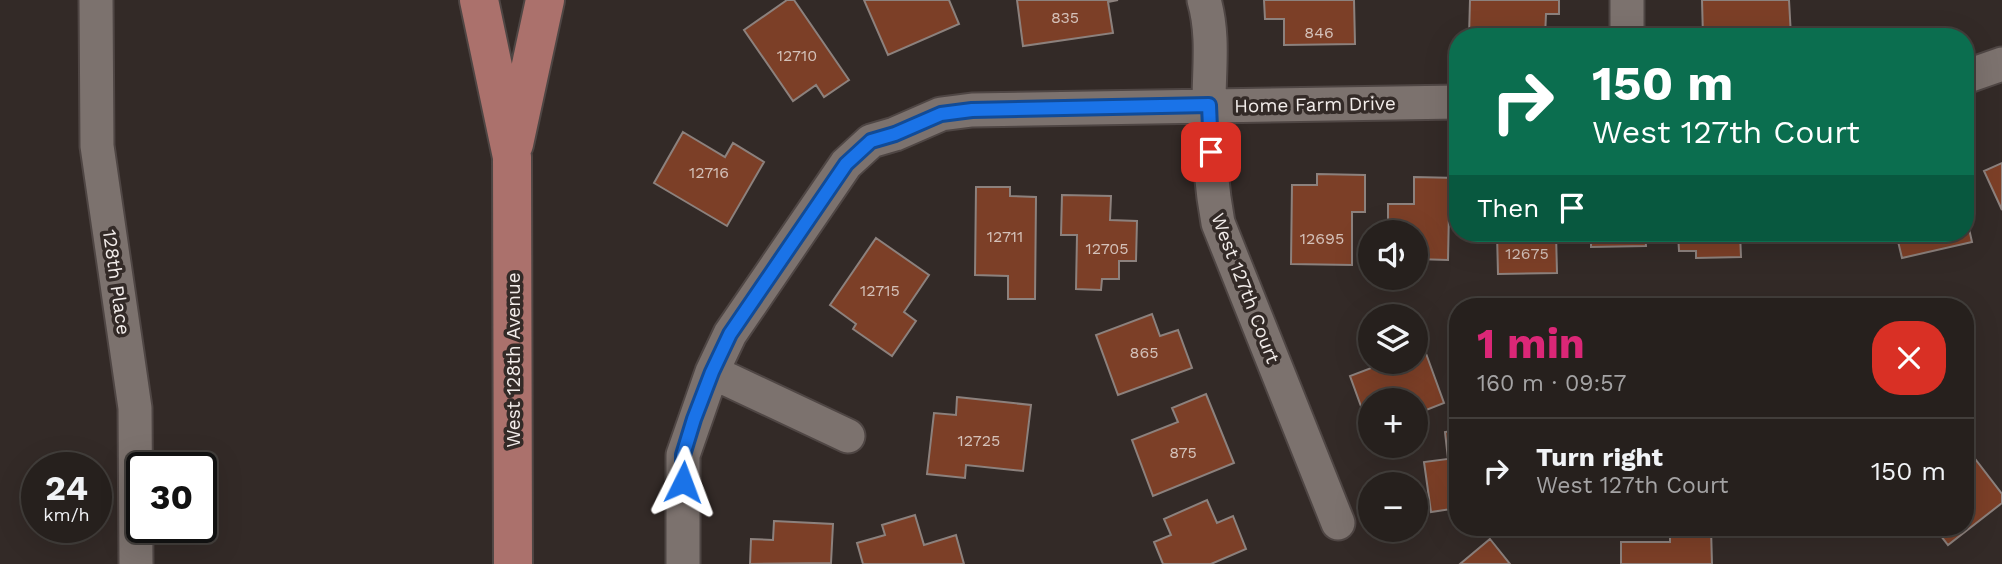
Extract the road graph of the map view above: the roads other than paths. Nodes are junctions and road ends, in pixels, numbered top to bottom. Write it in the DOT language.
graph roads {
  1 [pos="96,0"];
  2 [pos="479,0"];
  3 [pos="545,0"];
  4 [pos="1204,0"];
  5 [pos="1627,0"];
  6 [pos="1627,28"];
  7 [pos="2002,64"];
  8 [pos="1974,74"];
  9 [pos="1449,102"];
  10 [pos="1209,105"];
  11 [pos="512,157"];
  12 [pos="712,372"];
  13 [pos="848,436"];
  14 [pos="1338,523"];
  15 [pos="136,564"];
  16 [pos="513,564"];
  17 [pos="683,564"];
  1 -- 15 [label="street, 128th Place"];
  2 -- 11 [label="main road, West 128th Avenue"];
  3 -- 11 [label="main road, West 128th Avenue"];
  4 -- 10 [label="street, West 127th Court"];
  5 -- 6 [label="street"];
  7 -- 8 [label="street"];
  9 -- 10 [label="street, Home Farm Drive"];
  10 -- 12 [label="street, Home Farm Drive"];
  10 -- 14 [label="street, West 127th Court"];
  11 -- 16 [label="main road, West 128th Avenue"];
  12 -- 13 [label="street"];
  12 -- 17 [label="street, Home Farm Drive"];
}
